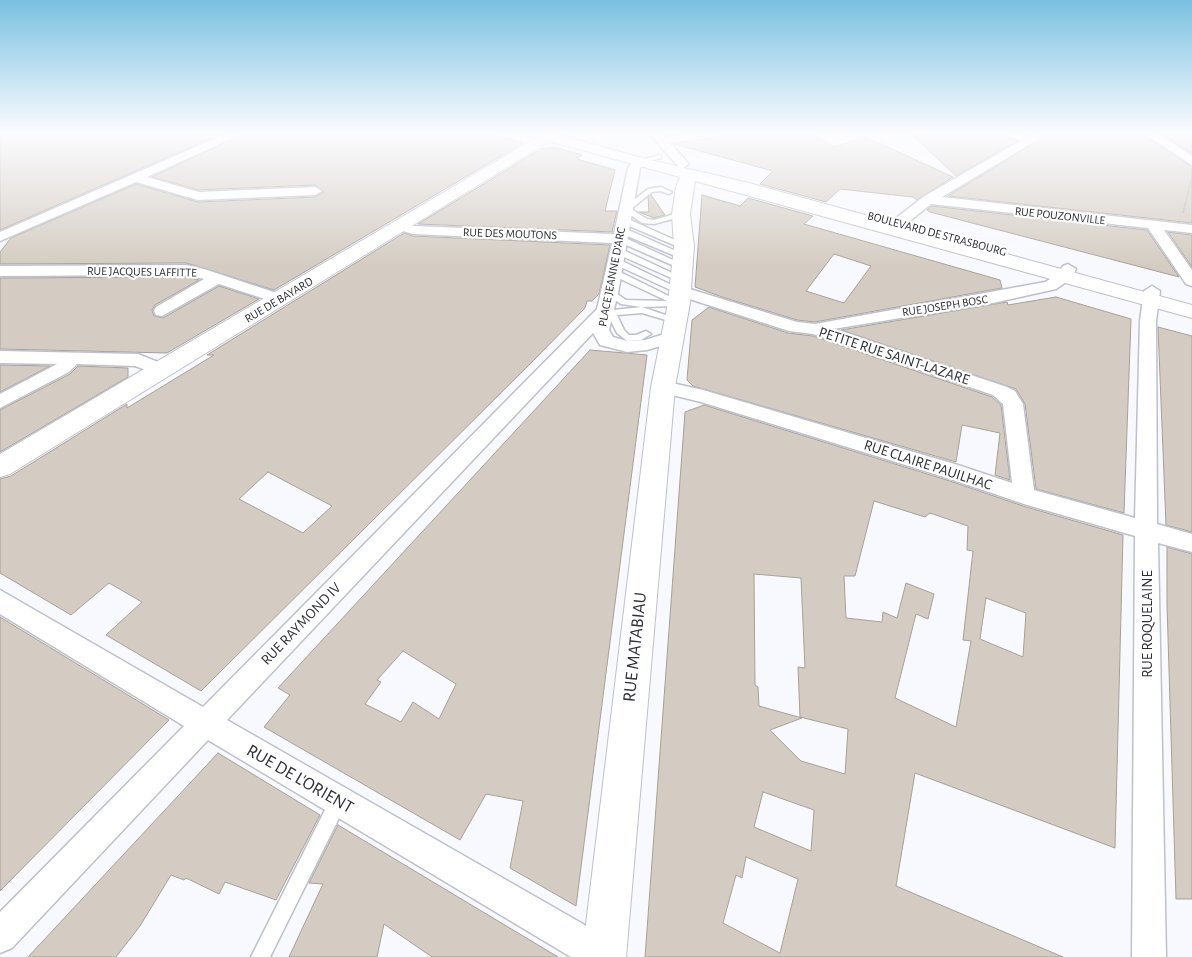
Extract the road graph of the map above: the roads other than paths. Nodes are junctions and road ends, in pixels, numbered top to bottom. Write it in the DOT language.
graph roads {
  1 [pos="139,177"];
  2 [pos="485,177"];
  3 [pos="632,177"];
  4 [pos="685,177"];
  5 [pos="714,177"];
  6 [pos="967,177"];
  7 [pos="136,178"];
  8 [pos="315,191"];
  9 [pos="669,192"];
  10 [pos="928,200"];
  11 [pos="681,214"];
  12 [pos="645,221"];
  13 [pos="401,226"];
  14 [pos="894,226"];
  15 [pos="1153,226"];
  16 [pos="1192,229"];
  17 [pos="0,237"];
  18 [pos="0,271"];
  19 [pos="615,271"];
  20 [pos="1066,274"];
  21 [pos="217,278"];
  22 [pos="1192,281"];
  23 [pos="677,287"];
  24 [pos="1152,296"];
  25 [pos="280,299"];
  26 [pos="1192,300"];
  27 [pos="633,310"];
  28 [pos="162,311"];
  29 [pos="1192,312"];
  30 [pos="814,329"];
  31 [pos="0,357"];
  32 [pos="72,359"];
  33 [pos="162,370"];
  34 [pos="663,387"];
  35 [pos="0,402"];
  36 [pos="0,467"];
  37 [pos="1024,496"];
  38 [pos="1146,530"];
  39 [pos="1192,543"];
  40 [pos="0,601"];
  41 [pos="205,724"];
  42 [pos="338,802"];
  43 [pos="0,936"];
  44 [pos="260,957"];
  45 [pos="599,957"];
  46 [pos="604,957"];
  47 [pos="1149,957"];
  1 -- 7 [label="street"];
  2 -- 13 [label="main road, RUE DE BAYARD"];
  3 -- 19 [label="street, PLACE JEANNE D'ARC"];
  4 -- 11 [label="main road"];
  5 -- 14 [label="main road, BOULEVARD DE STRASBOURG"];
  6 -- 10 [label="street"];
  7 -- 8 [label="street"];
  7 -- 17 [label="street"];
  9 -- 19 [label="lane"];
  10 -- 14 [label="street"];
  10 -- 15 [label="street, RUE POUZONVILLE"];
  11 -- 12 [label="lane"];
  11 -- 23 [label="main road"];
  12 -- 19 [label="lane"];
  12 -- 23 [label="lane"];
  13 -- 19 [label="street, RUE DES MOUTONS"];
  13 -- 25 [label="main road, RUE DE BAYARD"];
  14 -- 20 [label="main road, BOULEVARD DE STRASBOURG"];
  15 -- 16 [label="street, RUE POUZONVILLE"];
  15 -- 22 [label="street"];
  18 -- 21 [label="street, RUE JACQUES LAFFITTE"];
  19 -- 23 [label="lane"];
  19 -- 23 [label="lane"];
  19 -- 23 [label="lane"];
  19 -- 23 [label="lane"];
  19 -- 23 [label="lane"];
  19 -- 23 [label="lane"];
  19 -- 23 [label="street, PLACE JEANNE D'ARC"];
  19 -- 27 [label="lane"];
  19 -- 27 [label="lane"];
  19 -- 41 [label="street, RUE RAYMOND IV"];
  20 -- 24 [label="main road, BOULEVARD DE STRASBOURG"];
  20 -- 30 [label="street, RUE JOSEPH BOSC"];
  21 -- 25 [label="street, RUE JACQUES LAFFITTE"];
  21 -- 28 [label="street"];
  23 -- 27 [label="lane"];
  23 -- 30 [label="street, PETITE RUE SAINT-LAZARE"];
  23 -- 34 [label="main road, RUE MATABIAU"];
  24 -- 26 [label="main road, BOULEVARD DE STRASBOURG"];
  24 -- 29 [label="main road, BOULEVARD DE STRASBOURG"];
  24 -- 38 [label="street, RUE ROQUELAINE"];
  25 -- 33 [label="main road, RUE DE BAYARD"];
  30 -- 37 [label="street, PETITE RUE SAINT-LAZARE"];
  31 -- 32 [label="street"];
  32 -- 33 [label="street"];
  32 -- 35 [label="street"];
  33 -- 36 [label="main road, RUE DE BAYARD"];
  34 -- 37 [label="street, RUE CLAIRE PAUILHAC"];
  34 -- 46 [label="main road, RUE MATABIAU"];
  37 -- 38 [label="street, RUE CLAIRE PAUILHAC"];
  38 -- 39 [label="street, RUE CLAIRE PAUILHAC"];
  38 -- 47 [label="street, RUE ROQUELAINE"];
  40 -- 41 [label="street, RUE DE L'ORIENT"];
  41 -- 42 [label="street, RUE DE L'ORIENT"];
  41 -- 43 [label="street, RUE RAYMOND IV"];
  42 -- 44 [label="lane"];
  42 -- 45 [label="street, RUE DE L'ORIENT"];
}
